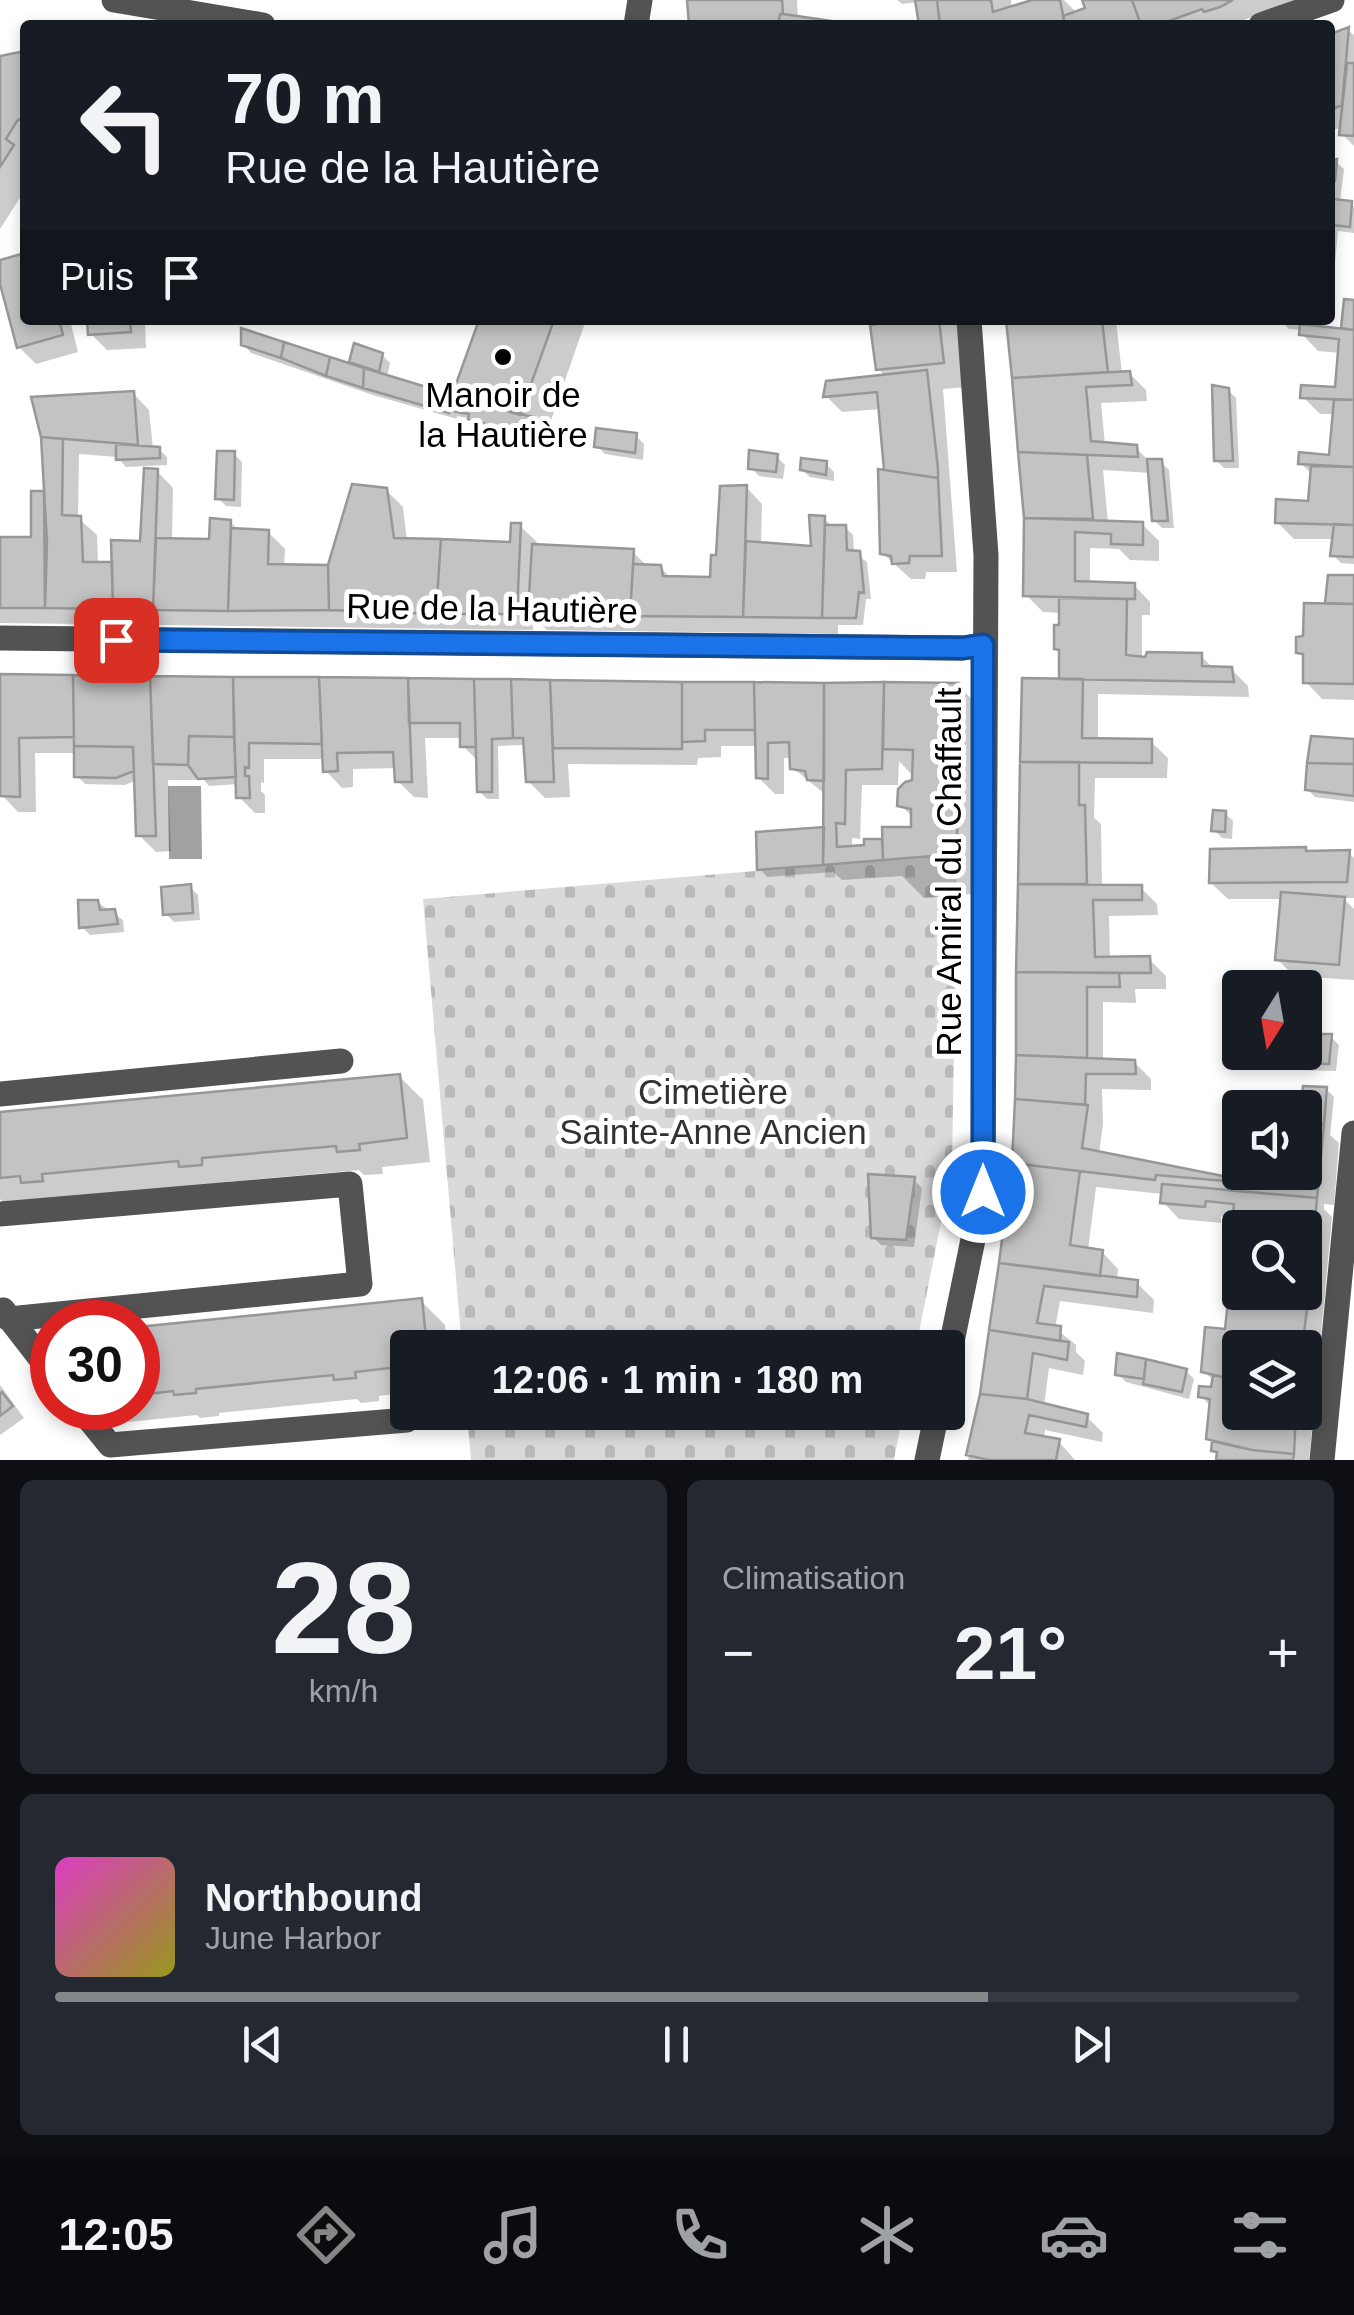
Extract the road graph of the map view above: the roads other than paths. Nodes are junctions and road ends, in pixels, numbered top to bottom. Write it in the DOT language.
graph roads {
  1 [pos="114,0"];
  2 [pos="1332,0"];
  3 [pos="233,20"];
  4 [pos="1275,20"];
  5 [pos="969,325"];
  6 [pos="0,638"];
  7 [pos="983,645"];
  8 [pos="341,1061"];
  9 [pos="0,1094"];
  10 [pos="1354,1133"];
  11 [pos="0,1214"];
  12 [pos="5,1312"];
  13 [pos="954,1330"];
  14 [pos="30,1344"];
  15 [pos="390,1421"];
  16 [pos="98,1430"];
  17 [pos="933,1430"];
  18 [pos="927,1460"];
  19 [pos="1322,1460"];
  1 -- 3 [label="street"];
  2 -- 4 [label="street"];
  5 -- 7 [label="street, Rue Amiral du Chaffault"];
  6 -- 7 [label="street, Rue de la Hautière"];
  7 -- 13 [label="street, Rue Amiral du Chaffault"];
  8 -- 9 [label="street"];
  10 -- 19 [label="street"];
  11 -- 12 [label="street"];
  12 -- 14 [label="street"];
  15 -- 16 [label="street"];
  17 -- 18 [label="street"];
}
